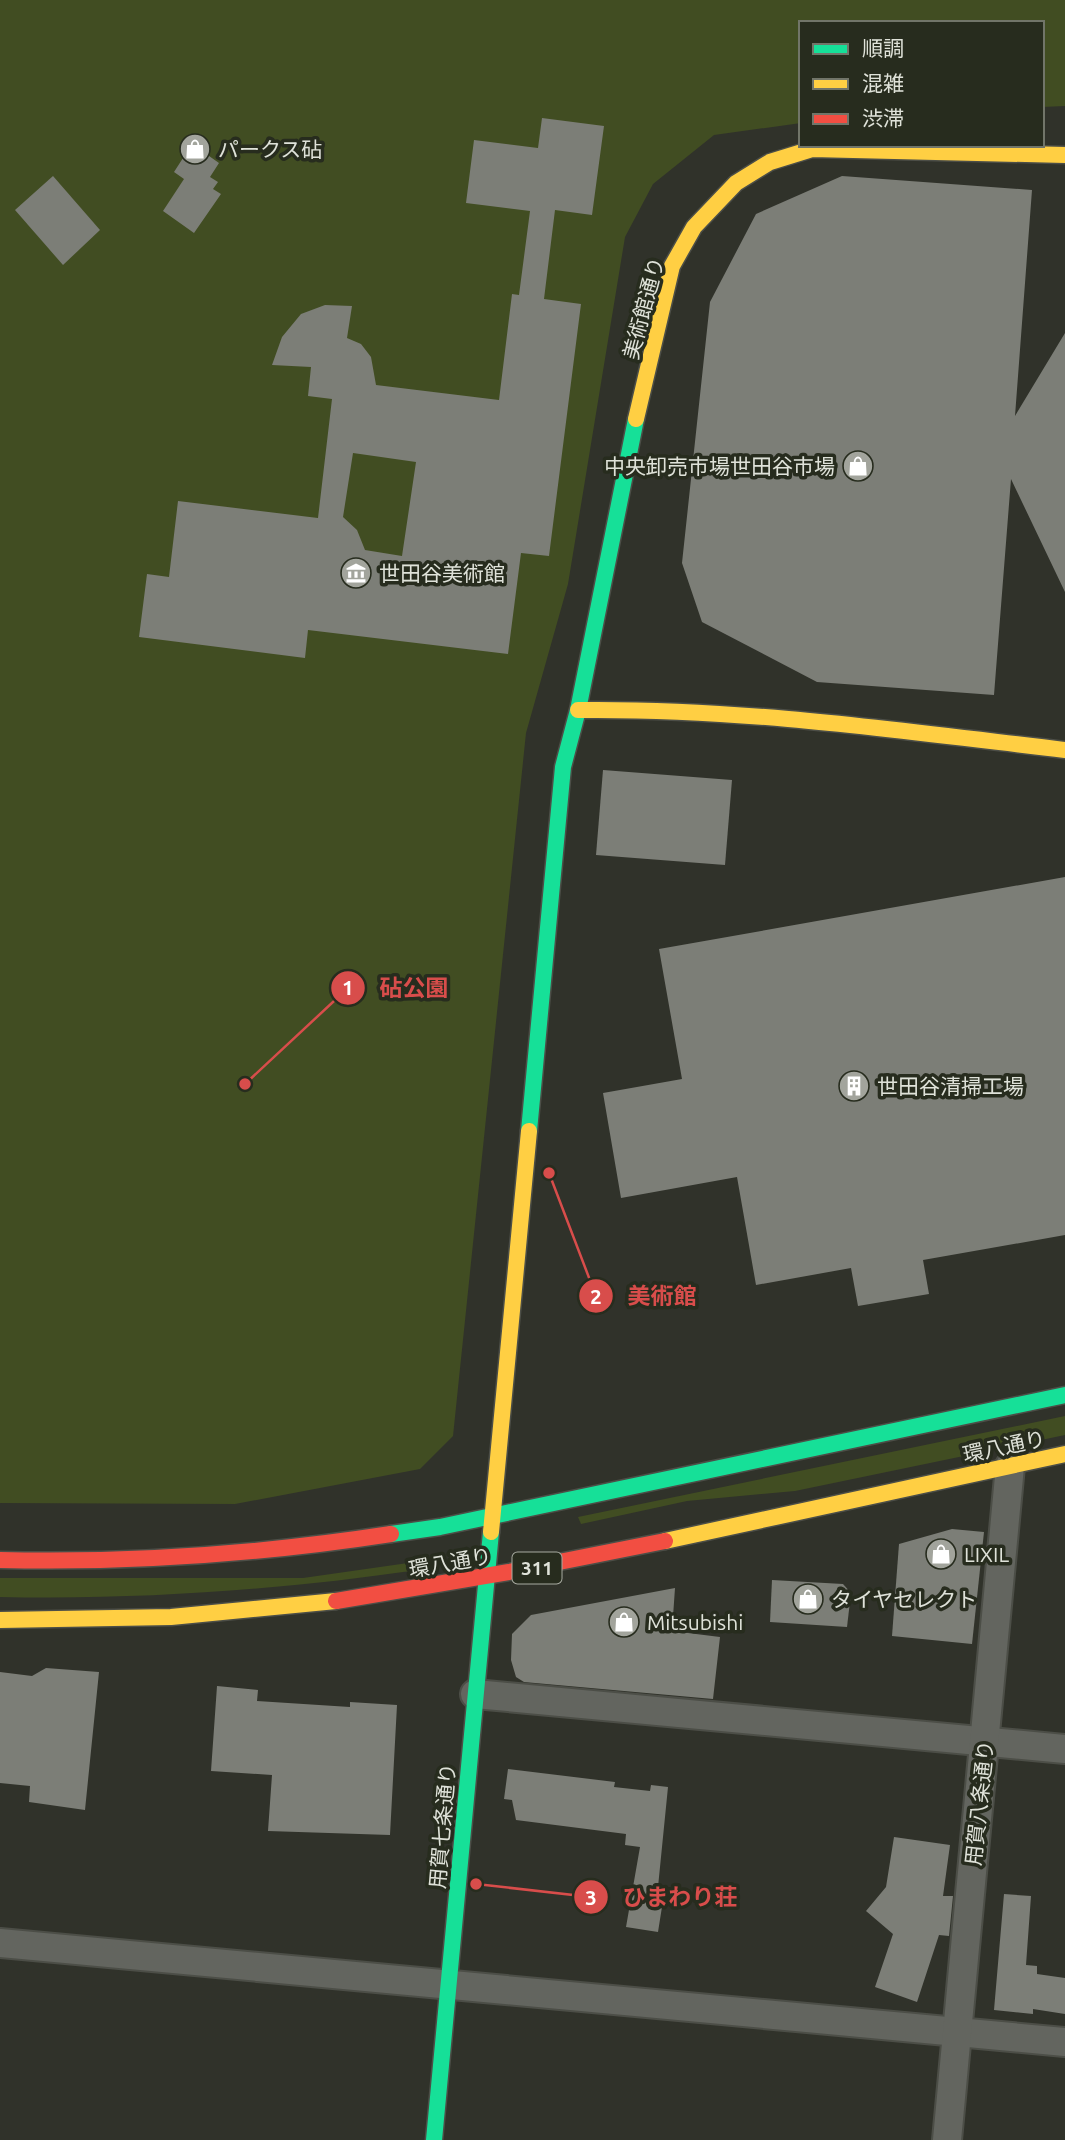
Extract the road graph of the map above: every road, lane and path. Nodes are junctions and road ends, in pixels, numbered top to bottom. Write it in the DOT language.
graph roads {
  1 [pos="1065,155"];
  2 [pos="578,710"];
  3 [pos="1065,750"];
  4 [pos="1065,1395"];
  5 [pos="1065,1454"];
  6 [pos="1010,1466"];
  7 [pos="492,1516"];
  8 [pos="0,1560"];
  9 [pos="486,1578"];
  10 [pos="0,1620"];
  11 [pos="475,1694"];
  12 [pos="985,1741"];
  13 [pos="1065,1749"];
  14 [pos="0,1943"];
  15 [pos="449,1983"];
  16 [pos="957,2032"];
  17 [pos="1065,2042"];
  18 [pos="434,2140"];
  19 [pos="947,2140"];
  1 -- 2 [label="street, 美術館通り"];
  2 -- 3 [label="street"];
  2 -- 7 [label="street, 美術館通り"];
  4 -- 7 [label="street, 環八通り"];
  5 -- 6 [label="street, 環八通り / 311"];
  6 -- 9 [label="street, 環八通り / 311"];
  6 -- 12 [label="street, 用賀八条通り"];
  7 -- 8 [label="street, 環八通り"];
  7 -- 9 [label="street, 用賀七条通り"];
  9 -- 10 [label="street, 環八通り / 311"];
  9 -- 11 [label="street, 用賀七条通り"];
  11 -- 12 [label="street"];
  11 -- 15 [label="street, 用賀七条通り"];
  12 -- 13 [label="street"];
  12 -- 16 [label="street, 用賀八条通り"];
  14 -- 15 [label="street"];
  15 -- 16 [label="street"];
  15 -- 18 [label="street, 用賀七条通り"];
  16 -- 17 [label="street"];
  16 -- 19 [label="street, 用賀八条通り"];
}
